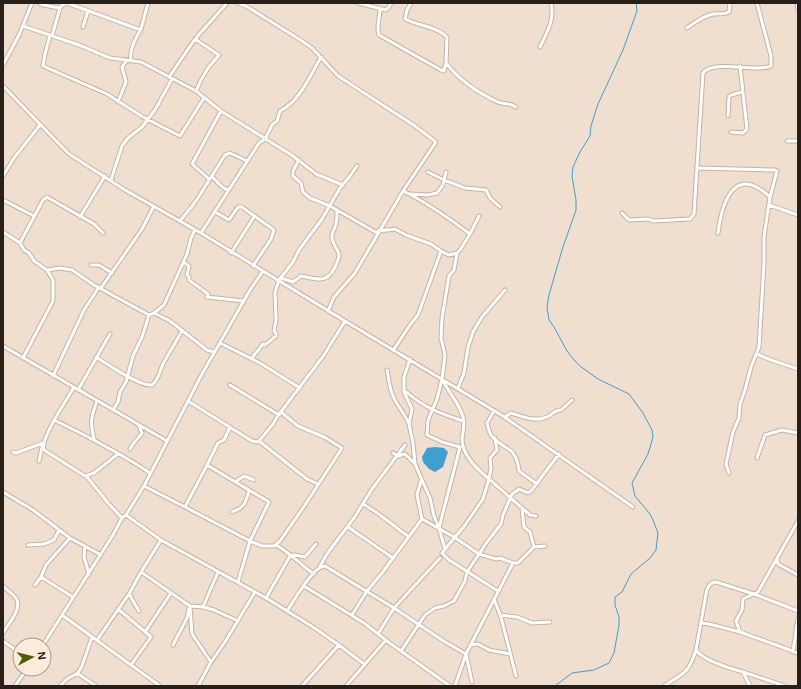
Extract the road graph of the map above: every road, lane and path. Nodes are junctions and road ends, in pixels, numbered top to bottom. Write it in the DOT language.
graph roads {
  1 [pos="32,3"];
  2 [pos="40,3"];
  3 [pos="68,3"];
  4 [pos="148,3"];
  5 [pos="226,3"];
  6 [pos="238,3"];
  7 [pos="358,3"];
  8 [pos="391,3"];
  9 [pos="411,3"];
  10 [pos="551,3"];
  11 [pos="730,3"];
  12 [pos="757,3"];
  13 [pos="797,4"];
  14 [pos="60,8"];
  15 [pos="380,9"];
  16 [pos="798,10"];
  17 [pos="88,11"];
  18 [pos="22,26"];
  19 [pos="83,28"];
  20 [pos="140,28"];
  21 [pos="687,28"];
  22 [pos="51,35"];
  23 [pos="195,39"];
  24 [pos="540,46"];
  25 [pos="321,57"];
  26 [pos="127,60"];
  27 [pos="131,60"];
  28 [pos="446,63"];
  29 [pos="3,65"];
  30 [pos="740,66"];
  31 [pos="170,78"];
  32 [pos="3,86"];
  33 [pos="196,92"];
  34 [pos="742,92"];
  35 [pos="204,98"];
  36 [pos="118,102"];
  37 [pos="516,107"];
  38 [pos="221,111"];
  39 [pos="728,116"];
  40 [pos="148,118"];
  41 [pos="40,125"];
  42 [pos="731,132"];
  43 [pos="258,135"];
  44 [pos="265,139"];
  45 [pos="787,140"];
  46 [pos="798,141"];
  47 [pos="259,143"];
  48 [pos="299,160"];
  49 [pos="247,162"];
  50 [pos="357,166"];
  51 [pos="697,168"];
  52 [pos="428,172"];
  53 [pos="446,172"];
  54 [pos="3,176"];
  55 [pos="104,176"];
  56 [pos="210,178"];
  57 [pos="111,180"];
  58 [pos="444,180"];
  59 [pos="343,185"];
  60 [pos="228,190"];
  61 [pos="403,191"];
  62 [pos="410,194"];
  63 [pos="770,197"];
  64 [pos="3,200"];
  65 [pos="769,205"];
  66 [pos="154,206"];
  67 [pos="330,206"];
  68 [pos="500,207"];
  69 [pos="337,211"];
  70 [pos="215,212"];
  71 [pos="622,213"];
  72 [pos="798,215"];
  73 [pos="34,216"];
  74 [pos="254,216"];
  75 [pos="479,216"];
  76 [pos="80,217"];
  77 [pos="180,221"];
  78 [pos="195,230"];
  79 [pos="3,232"];
  80 [pos="378,232"];
  81 [pos="103,233"];
  82 [pos="201,233"];
  83 [pos="718,233"];
  84 [pos="470,234"];
  85 [pos="20,242"];
  86 [pos="441,251"];
  87 [pos="232,253"];
  88 [pos="457,253"];
  89 [pos="183,262"];
  90 [pos="91,265"];
  91 [pos="253,266"];
  92 [pos="47,270"];
  93 [pos="263,271"];
  94 [pos="112,273"];
  95 [pos="280,279"];
  96 [pos="100,288"];
  97 [pos="505,290"];
  98 [pos="244,301"];
  99 [pos="328,311"];
  100 [pos="154,313"];
  101 [pos="149,315"];
  102 [pos="345,321"];
  103 [pos="182,331"];
  104 [pos="110,334"];
  105 [pos="220,343"];
  106 [pos="3,346"];
  107 [pos="394,349"];
  108 [pos="214,352"];
  109 [pos="757,354"];
  110 [pos="96,357"];
  111 [pos="23,358"];
  112 [pos="251,359"];
  113 [pos="410,359"];
  114 [pos="798,368"];
  115 [pos="387,370"];
  116 [pos="53,376"];
  117 [pos="128,377"];
  118 [pos="442,379"];
  119 [pos="230,385"];
  120 [pos="74,387"];
  121 [pos="300,388"];
  122 [pos="458,388"];
  123 [pos="78,390"];
  124 [pos="404,390"];
  125 [pos="97,400"];
  126 [pos="572,400"];
  127 [pos="188,401"];
  128 [pos="113,410"];
  129 [pos="432,410"];
  130 [pos="494,411"];
  131 [pos="280,414"];
  132 [pos="505,417"];
  133 [pos="54,420"];
  134 [pos="463,421"];
  135 [pos="409,424"];
  136 [pos="139,425"];
  137 [pos="230,427"];
  138 [pos="798,433"];
  139 [pos="495,438"];
  140 [pos="94,439"];
  141 [pos="462,440"];
  142 [pos="167,441"];
  143 [pos="259,441"];
  144 [pos="43,443"];
  145 [pos="405,445"];
  146 [pos="460,447"];
  147 [pos="130,449"];
  148 [pos="13,452"];
  149 [pos="118,454"];
  150 [pos="394,454"];
  151 [pos="559,454"];
  152 [pos="398,456"];
  153 [pos="757,458"];
  154 [pos="39,461"];
  155 [pos="414,464"];
  156 [pos="207,465"];
  157 [pos="150,473"];
  158 [pos="729,473"];
  159 [pos="85,476"];
  160 [pos="489,479"];
  161 [pos="254,480"];
  162 [pos="421,481"];
  163 [pos="235,482"];
  164 [pos="318,484"];
  165 [pos="537,484"];
  166 [pos="144,486"];
  167 [pos="249,490"];
  168 [pos="3,492"];
  169 [pos="510,498"];
  170 [pos="363,504"];
  171 [pos="185,507"];
  172 [pos="633,507"];
  173 [pos="522,508"];
  174 [pos="232,512"];
  175 [pos="126,515"];
  176 [pos="536,516"];
  177 [pos="122,518"];
  178 [pos="422,519"];
  179 [pos="798,521"];
  180 [pos="348,527"];
  181 [pos="439,528"];
  182 [pos="796,528"];
  183 [pos="59,530"];
  184 [pos="409,537"];
  185 [pos="454,537"];
  186 [pos="70,538"];
  187 [pos="161,540"];
  188 [pos="250,541"];
  189 [pos="316,544"];
  190 [pos="28,545"];
  191 [pos="276,545"];
  192 [pos="85,546"];
  193 [pos="545,546"];
  194 [pos="534,547"];
  195 [pos="445,549"];
  196 [pos="101,554"];
  197 [pos="479,554"];
  198 [pos="292,555"];
  199 [pos="393,558"];
  200 [pos="440,558"];
  201 [pos="777,559"];
  202 [pos="513,562"];
  203 [pos="320,566"];
  204 [pos="141,572"];
  205 [pos="218,572"];
  206 [pos="467,572"];
  207 [pos="89,574"];
  208 [pos="314,574"];
  209 [pos="798,575"];
  210 [pos="41,577"];
  211 [pos="238,582"];
  212 [pos="35,585"];
  213 [pos="3,586"];
  214 [pos="304,586"];
  215 [pos="367,591"];
  216 [pos="498,591"];
  217 [pos="255,592"];
  218 [pos="171,593"];
  219 [pos="128,594"];
  220 [pos="754,594"];
  221 [pos="74,597"];
  222 [pos="266,598"];
  223 [pos="494,599"];
  224 [pos="190,606"];
  225 [pos="204,607"];
  226 [pos="394,608"];
  227 [pos="118,609"];
  228 [pos="139,611"];
  229 [pos="288,611"];
  230 [pos="798,611"];
  231 [pos="62,615"];
  232 [pos="352,615"];
  233 [pos="500,615"];
  234 [pos="798,618"];
  235 [pos="238,621"];
  236 [pos="550,622"];
  237 [pos="701,623"];
  238 [pos="418,624"];
  239 [pos="145,632"];
  240 [pos="740,632"];
  241 [pos="3,633"];
  242 [pos="378,634"];
  243 [pos="3,636"];
  244 [pos="48,637"];
  245 [pos="92,637"];
  246 [pos="97,640"];
  247 [pos="386,640"];
  248 [pos="5,642"];
  249 [pos="173,645"];
  250 [pos="339,645"];
  251 [pos="470,645"];
  252 [pos="696,650"];
  253 [pos="401,651"];
  254 [pos="793,652"];
  255 [pos="466,654"];
  256 [pos="510,654"];
  257 [pos="798,654"];
  258 [pos="211,662"];
  259 [pos="364,664"];
  260 [pos="131,665"];
  261 [pos="743,672"];
  262 [pos="77,673"];
  263 [pos="516,676"];
  264 [pos="21,677"];
  265 [pos="472,682"];
  266 [pos="156,685"];
  267 [pos="15,686"];
  268 [pos="60,686"];
  269 [pos="96,686"];
  270 [pos="160,686"];
  271 [pos="198,686"];
  272 [pos="302,686"];
  273 [pos="346,686"];
  274 [pos="450,686"];
  275 [pos="455,686"];
  276 [pos="664,686"];
  277 [pos="750,686"];
  278 [pos="785,686"];
  1 -- 18 [label="street"];
  2 -- 14 [label="street"];
  3 -- 14 [label="street"];
  3 -- 17 [label="street"];
  4 -- 20 [label="street"];
  5 -- 23 [label="street"];
  6 -- 25 [label="street"];
  7 -- 15 [label="street"];
  8 -- 15 [label="street"];
  9 -- 28 [label="street"];
  10 -- 24 [label="street"];
  11 -- 21 [label="street"];
  12 -- 30 [label="street"];
  13 -- 16 [label="street"];
  14 -- 22 [label="street"];
  15 -- 28 [label="street"];
  17 -- 19 [label="street"];
  17 -- 20 [label="street"];
  18 -- 22 [label="street"];
  18 -- 29 [label="street"];
  20 -- 27 [label="street"];
  22 -- 26 [label="street"];
  22 -- 36 [label="street"];
  23 -- 31 [label="street"];
  23 -- 33 [label="street"];
  25 -- 44 [label="street"];
  25 -- 61 [label="street"];
  26 -- 27 [label="street"];
  26 -- 36 [label="street"];
  27 -- 31 [label="street"];
  28 -- 37 [label="street"];
  30 -- 34 [label="street"];
  30 -- 51 [label="street"];
  31 -- 33 [label="street"];
  31 -- 40 [label="street"];
  32 -- 41 [label="street"];
  33 -- 35 [label="street"];
  34 -- 39 [label="street"];
  34 -- 42 [label="street"];
  35 -- 38 [label="street"];
  35 -- 40 [label="street"];
  36 -- 40 [label="street"];
  38 -- 43 [label="street"];
  38 -- 56 [label="street"];
  40 -- 57 [label="street"];
  41 -- 54 [label="street"];
  41 -- 55 [label="street"];
  43 -- 44 [label="street"];
  43 -- 47 [label="street"];
  44 -- 47 [label="street"];
  44 -- 48 [label="street"];
  45 -- 46 [label="street"];
  47 -- 49 [label="street"];
  48 -- 59 [label="street"];
  48 -- 67 [label="street"];
  49 -- 56 [label="street"];
  49 -- 60 [label="street"];
  50 -- 59 [label="street"];
  51 -- 63 [label="street"];
  51 -- 71 [label="street"];
  52 -- 58 [label="street"];
  53 -- 58 [label="street"];
  55 -- 57 [label="street"];
  55 -- 76 [label="street"];
  56 -- 60 [label="street"];
  56 -- 77 [label="street"];
  57 -- 66 [label="street"];
  58 -- 62 [label="street"];
  58 -- 68 [label="street"];
  59 -- 67 [label="street"];
  60 -- 70 [label="street"];
  61 -- 62 [label="street"];
  61 -- 80 [label="street"];
  62 -- 84 [label="street"];
  63 -- 65 [label="street"];
  63 -- 83 [label="street"];
  64 -- 73 [label="street"];
  65 -- 72 [label="street"];
  65 -- 109 [label="street"];
  66 -- 77 [label="street"];
  66 -- 94 [label="street"];
  67 -- 69 [label="street"];
  67 -- 95 [label="street"];
  69 -- 80 [label="street"];
  69 -- 95 [label="street"];
  70 -- 74 [label="street"];
  70 -- 82 [label="street"];
  73 -- 76 [label="street"];
  73 -- 85 [label="street"];
  74 -- 87 [label="street"];
  74 -- 91 [label="street"];
  75 -- 84 [label="street"];
  76 -- 81 [label="street"];
  77 -- 78 [label="street"];
  78 -- 82 [label="street"];
  78 -- 89 [label="street"];
  79 -- 85 [label="street"];
  80 -- 86 [label="street"];
  80 -- 99 [label="street"];
  82 -- 87 [label="street"];
  84 -- 88 [label="street"];
  85 -- 92 [label="street"];
  86 -- 88 [label="street"];
  86 -- 107 [label="street"];
  87 -- 91 [label="street"];
  88 -- 118 [label="street"];
  89 -- 98 [label="street"];
  89 -- 100 [label="street"];
  90 -- 94 [label="street"];
  91 -- 93 [label="street"];
  92 -- 96 [label="street"];
  92 -- 111 [label="street"];
  93 -- 95 [label="street"];
  93 -- 98 [label="street"];
  94 -- 96 [label="street"];
  95 -- 99 [label="street"];
  95 -- 112 [label="street"];
  96 -- 101 [label="street"];
  96 -- 116 [label="street"];
  97 -- 122 [label="street"];
  98 -- 105 [label="street"];
  99 -- 102 [label="street"];
  100 -- 101 [label="street"];
  100 -- 103 [label="street"];
  101 -- 117 [label="street"];
  102 -- 107 [label="street"];
  102 -- 121 [label="street"];
  103 -- 108 [label="street"];
  103 -- 117 [label="street"];
  104 -- 110 [label="street"];
  105 -- 108 [label="street"];
  105 -- 112 [label="street"];
  106 -- 111 [label="street"];
  107 -- 113 [label="street"];
  108 -- 127 [label="street"];
  109 -- 114 [label="street"];
  109 -- 158 [label="street"];
  110 -- 117 [label="street"];
  110 -- 123 [label="street"];
  111 -- 116 [label="street"];
  112 -- 121 [label="street"];
  113 -- 118 [label="street"];
  113 -- 124 [label="street"];
  115 -- 135 [label="street"];
  116 -- 120 [label="street"];
  117 -- 128 [label="street"];
  118 -- 122 [label="street"];
  118 -- 129 [label="street"];
  118 -- 134 [label="street"];
  119 -- 131 [label="street"];
  120 -- 123 [label="street"];
  120 -- 133 [label="street"];
  121 -- 131 [label="street"];
  122 -- 130 [label="street"];
  123 -- 125 [label="street"];
  124 -- 129 [label="street"];
  124 -- 135 [label="street"];
  125 -- 128 [label="street"];
  125 -- 140 [label="street"];
  126 -- 132 [label="street"];
  127 -- 137 [label="street"];
  127 -- 142 [label="street"];
  128 -- 136 [label="street"];
  129 -- 134 [label="street"];
  129 -- 146 [label="street"];
  130 -- 132 [label="street"];
  130 -- 139 [label="street"];
  131 -- 143 [label="street"];
  131 -- 164 [label="street"];
  132 -- 151 [label="street"];
  133 -- 140 [label="street"];
  133 -- 144 [label="street"];
  134 -- 141 [label="street"];
  135 -- 155 [label="street"];
  136 -- 142 [label="street"];
  136 -- 147 [label="street"];
  137 -- 143 [label="street"];
  137 -- 156 [label="street"];
  138 -- 153 [label="street"];
  139 -- 160 [label="street"];
  139 -- 165 [label="street"];
  140 -- 149 [label="street"];
  141 -- 146 [label="street"];
  141 -- 160 [label="street"];
  142 -- 157 [label="street"];
  143 -- 164 [label="street"];
  144 -- 148 [label="street"];
  144 -- 154 [label="street"];
  144 -- 159 [label="street"];
  145 -- 152 [label="street"];
  146 -- 181 [label="street"];
  149 -- 157 [label="street"];
  149 -- 159 [label="street"];
  150 -- 152 [label="street"];
  151 -- 165 [label="street"];
  151 -- 172 [label="street"];
  152 -- 155 [label="street"];
  152 -- 170 [label="street"];
  155 -- 162 [label="street"];
  156 -- 163 [label="street"];
  156 -- 171 [label="street"];
  157 -- 166 [label="street"];
  159 -- 177 [label="street"];
  160 -- 169 [label="street"];
  160 -- 185 [label="street"];
  161 -- 163 [label="street"];
  162 -- 178 [label="street"];
  162 -- 181 [label="street"];
  163 -- 167 [label="street"];
  164 -- 191 [label="street"];
  165 -- 169 [label="street"];
  166 -- 171 [label="street"];
  166 -- 175 [label="street"];
  167 -- 174 [label="street"];
  167 -- 188 [label="street"];
  168 -- 183 [label="street"];
  169 -- 173 [label="street"];
  169 -- 197 [label="street"];
  170 -- 180 [label="street"];
  170 -- 184 [label="street"];
  171 -- 188 [label="street"];
  173 -- 176 [label="street"];
  173 -- 194 [label="street"];
  175 -- 177 [label="street"];
  175 -- 187 [label="street"];
  177 -- 196 [label="street"];
  178 -- 181 [label="street"];
  178 -- 184 [label="street"];
  179 -- 182 [label="street"];
  180 -- 199 [label="street"];
  180 -- 203 [label="street"];
  181 -- 185 [label="street"];
  181 -- 195 [label="street"];
  182 -- 201 [label="street"];
  183 -- 186 [label="street"];
  183 -- 190 [label="street"];
  184 -- 199 [label="street"];
  185 -- 195 [label="street"];
  185 -- 197 [label="street"];
  186 -- 192 [label="street"];
  186 -- 210 [label="street"];
  187 -- 204 [label="street"];
  187 -- 205 [label="street"];
  188 -- 191 [label="street"];
  188 -- 211 [label="street"];
  189 -- 198 [label="street"];
  191 -- 198 [label="street"];
  192 -- 196 [label="street"];
  192 -- 207 [label="street"];
  193 -- 194 [label="street"];
  194 -- 202 [label="street"];
  195 -- 206 [label="street"];
  196 -- 207 [label="street"];
  197 -- 202 [label="street"];
  197 -- 206 [label="street"];
  198 -- 208 [label="street"];
  198 -- 222 [label="street"];
  199 -- 215 [label="street"];
  200 -- 226 [label="street"];
  201 -- 209 [label="street"];
  201 -- 220 [label="street"];
  202 -- 216 [label="street"];
  203 -- 208 [label="street"];
  203 -- 215 [label="street"];
  204 -- 218 [label="street"];
  204 -- 219 [label="street"];
  205 -- 211 [label="street"];
  205 -- 225 [label="street"];
  206 -- 216 [label="street"];
  206 -- 238 [label="street"];
  207 -- 221 [label="street"];
  208 -- 214 [label="street"];
  210 -- 212 [label="street"];
  210 -- 221 [label="street"];
  211 -- 217 [label="street"];
  213 -- 241 [label="street"];
  214 -- 229 [label="street"];
  214 -- 232 [label="street"];
  215 -- 226 [label="street"];
  215 -- 232 [label="street"];
  216 -- 223 [label="street"];
  217 -- 222 [label="street"];
  217 -- 235 [label="street"];
  218 -- 224 [label="street"];
  218 -- 239 [label="street"];
  219 -- 227 [label="street"];
  219 -- 228 [label="street"];
  220 -- 230 [label="street"];
  220 -- 237 [label="street"];
  220 -- 240 [label="street"];
  221 -- 231 [label="street"];
  222 -- 229 [label="street"];
  223 -- 233 [label="street"];
  223 -- 251 [label="street"];
  224 -- 225 [label="street"];
  224 -- 249 [label="street"];
  224 -- 258 [label="street"];
  225 -- 235 [label="street"];
  226 -- 238 [label="street"];
  226 -- 242 [label="street"];
  227 -- 239 [label="street"];
  227 -- 246 [label="street"];
  229 -- 250 [label="street"];
  231 -- 244 [label="street"];
  231 -- 245 [label="street"];
  232 -- 242 [label="street"];
  233 -- 236 [label="street"];
  233 -- 256 [label="street"];
  234 -- 254 [label="street"];
  235 -- 258 [label="street"];
  237 -- 240 [label="street"];
  237 -- 252 [label="street"];
  238 -- 253 [label="street"];
  238 -- 255 [label="street"];
  239 -- 260 [label="street"];
  240 -- 254 [label="street"];
  242 -- 247 [label="street"];
  243 -- 248 [label="street"];
  245 -- 246 [label="street"];
  245 -- 262 [label="street"];
  246 -- 260 [label="street"];
  247 -- 253 [label="street"];
  247 -- 259 [label="street"];
  250 -- 259 [label="street"];
  250 -- 272 [label="street"];
  251 -- 255 [label="street"];
  251 -- 256 [label="street"];
  252 -- 261 [label="street"];
  252 -- 276 [label="street"];
  253 -- 274 [label="street"];
  254 -- 257 [label="street"];
  255 -- 265 [label="street"];
  255 -- 275 [label="street"];
  256 -- 263 [label="street"];
  258 -- 271 [label="street"];
  259 -- 273 [label="street"];
  260 -- 266 [label="street"];
  261 -- 277 [label="street"];
  261 -- 278 [label="street"];
  262 -- 268 [label="street"];
  262 -- 269 [label="street"];
  264 -- 267 [label="street"];
  266 -- 270 [label="street"];
}
